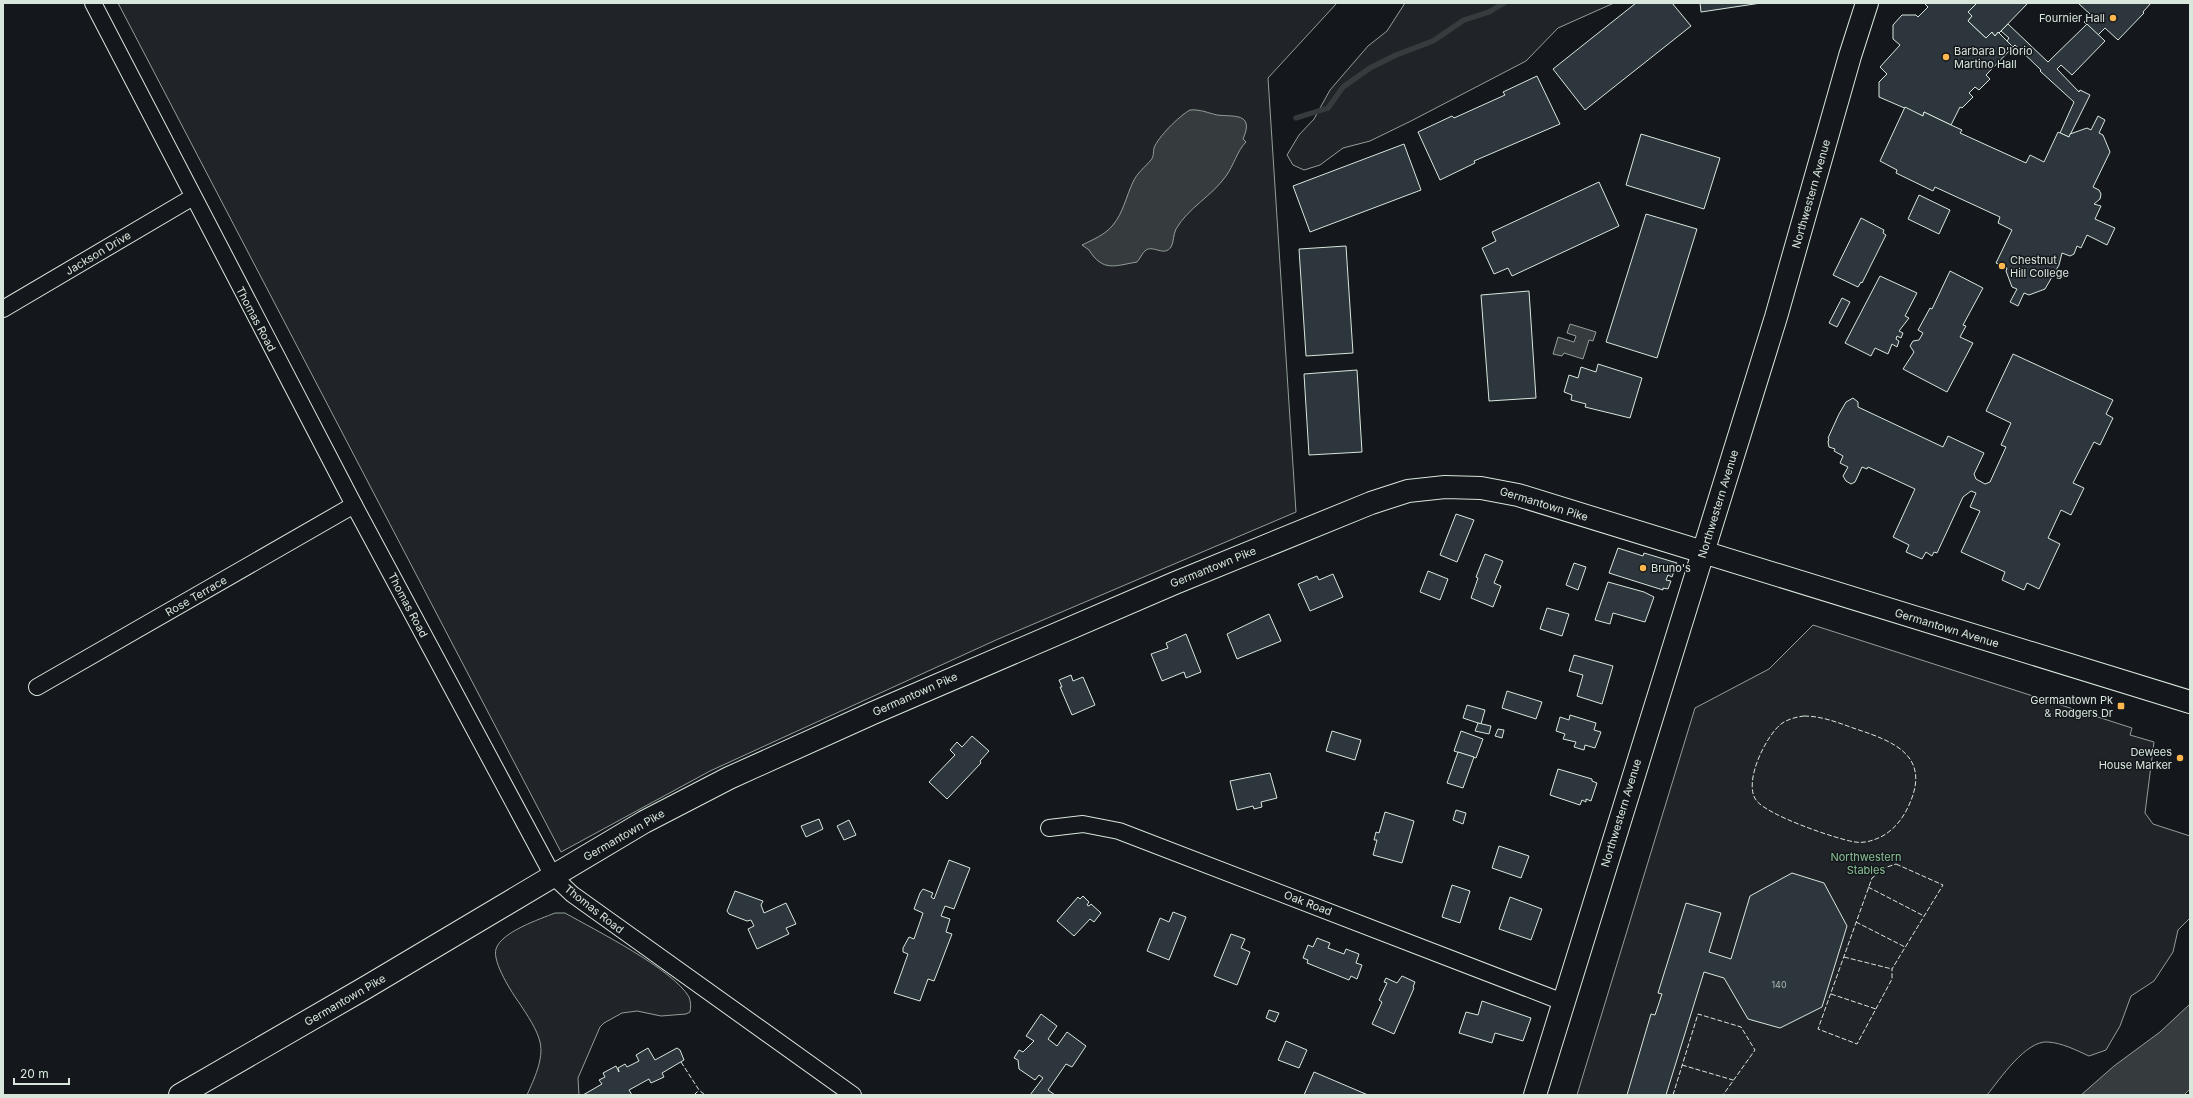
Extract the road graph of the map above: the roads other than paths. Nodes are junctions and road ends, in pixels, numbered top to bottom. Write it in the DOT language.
graph roads {
  1 [pos="94,3"];
  2 [pos="1867,3"];
  3 [pos="193,197"];
  4 [pos="3,309"];
  5 [pos="354,505"];
  6 [pos="1704,552"];
  7 [pos="37,687"];
  8 [pos="2190,702"];
  9 [pos="1048,828"];
  10 [pos="553,876"];
  11 [pos="1563,1002"];
  12 [pos="180,1095"];
  13 [pos="853,1095"];
  14 [pos="1535,1095"];
  1 -- 3 [label="street, Thomas Road"];
  2 -- 6 [label="main road, Northwestern Avenue"];
  3 -- 4 [label="street, Jackson Drive"];
  3 -- 5 [label="street, Thomas Road"];
  5 -- 7 [label="street, Rose Terrace"];
  5 -- 10 [label="street, Thomas Road"];
  6 -- 8 [label="main road, Germantown Avenue"];
  6 -- 10 [label="main road, Germantown Pike"];
  6 -- 11 [label="main road, Northwestern Avenue"];
  9 -- 11 [label="street, Oak Road"];
  10 -- 12 [label="main road, Germantown Pike"];
  10 -- 13 [label="street, Thomas Road"];
  11 -- 14 [label="main road, Northwestern Avenue"];
}
